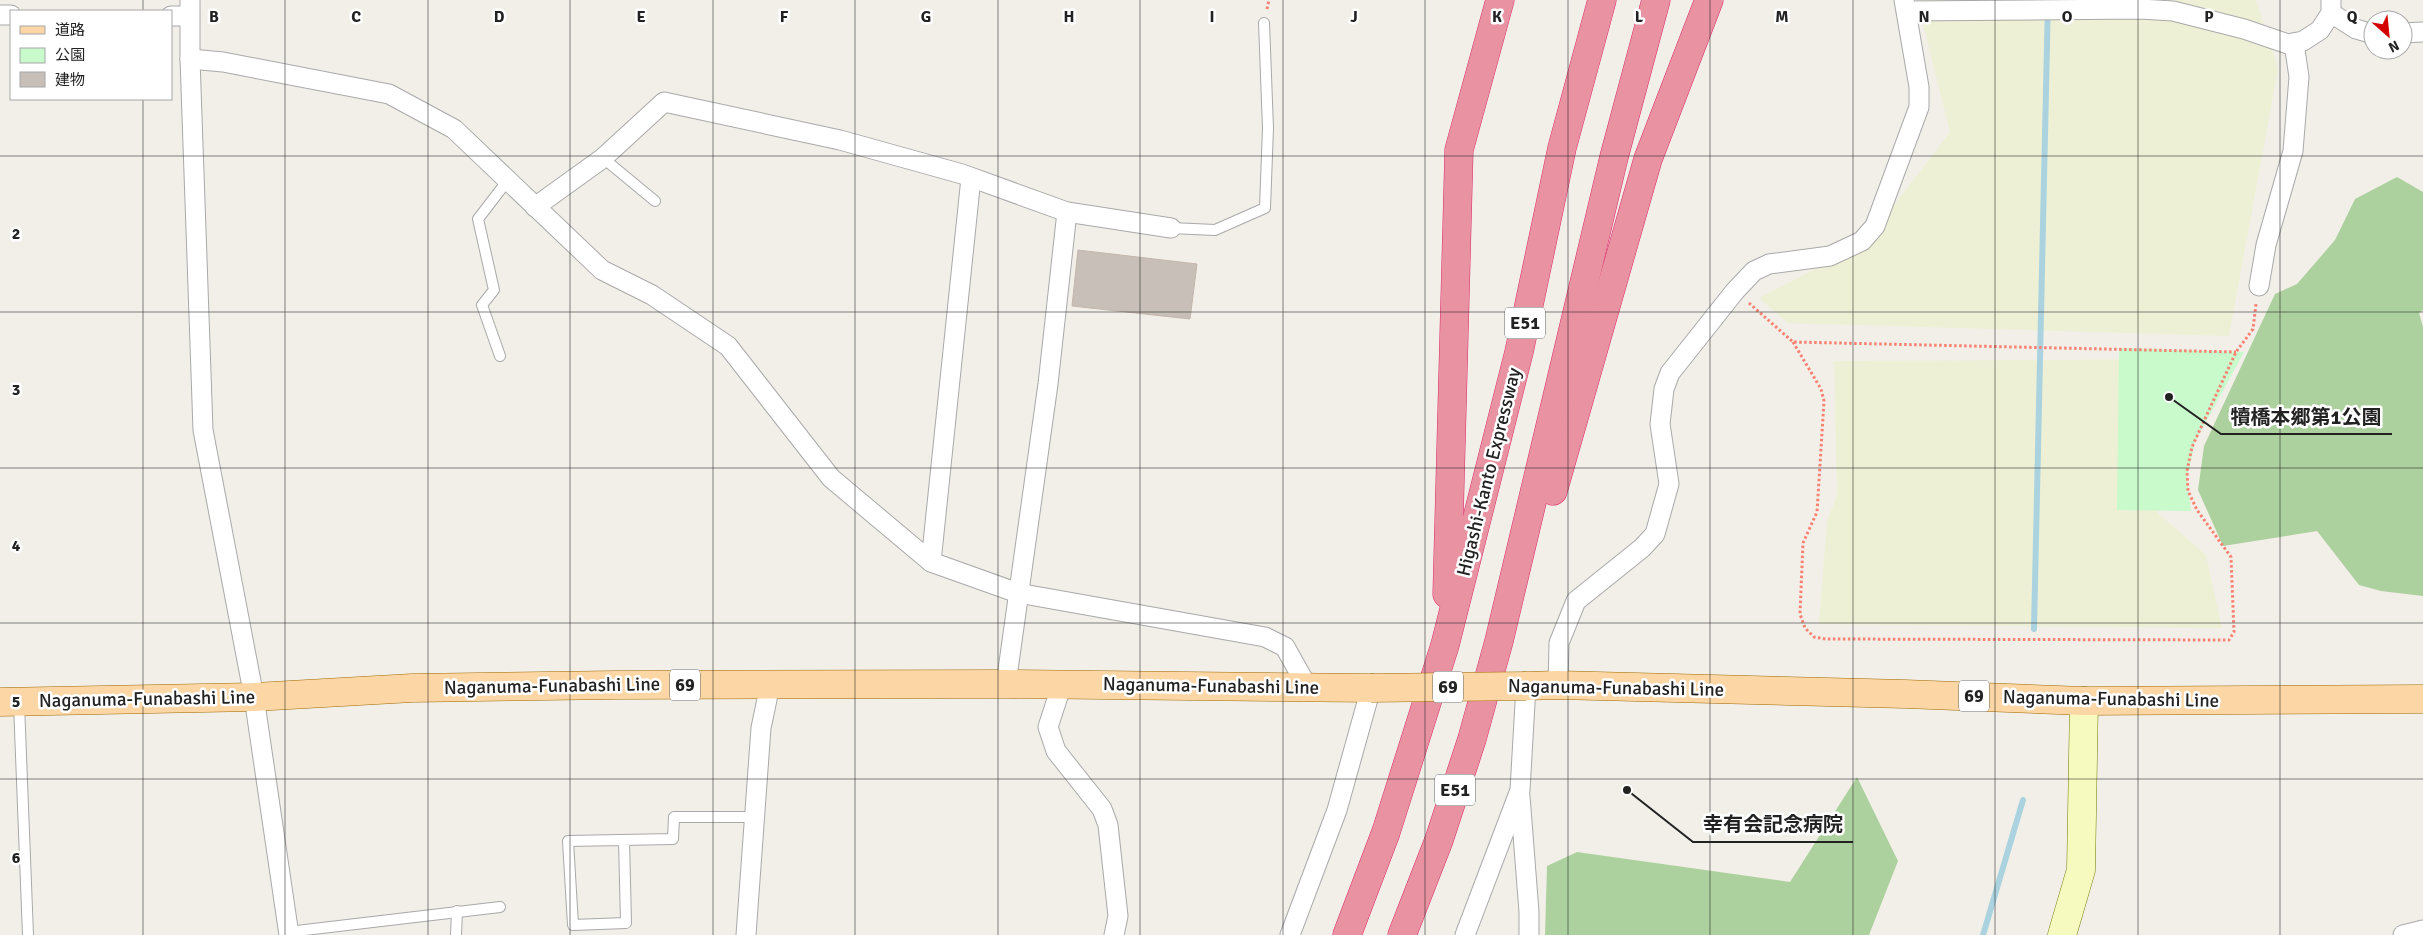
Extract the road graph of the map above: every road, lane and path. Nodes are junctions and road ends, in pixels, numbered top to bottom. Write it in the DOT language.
graph roads {
  1 [pos="1500,0"];
  2 [pos="1602,0"];
  3 [pos="1656,0"];
  4 [pos="1710,0"];
  5 [pos="1905,6"];
  6 [pos="2331,7"];
  7 [pos="183,11"];
  8 [pos="1264,23"];
  9 [pos="2363,31"];
  10 [pos="2294,43"];
  11 [pos="190,58"];
  12 [pos="602,158"];
  13 [pos="971,178"];
  14 [pos="508,180"];
  15 [pos="656,201"];
  16 [pos="535,207"];
  17 [pos="1067,212"];
  18 [pos="1171,228"];
  19 [pos="2259,286"];
  20 [pos="1735,290"];
  21 [pos="1793,342"];
  22 [pos="2236,352"];
  23 [pos="500,356"];
  24 [pos="931,562"];
  25 [pos="1018,593"];
  26 [pos="1499,641"];
  27 [pos="1446,645"];
  28 [pos="1006,684"];
  29 [pos="1062,684"];
  30 [pos="1558,684"];
  31 [pos="770,685"];
  32 [pos="1526,686"];
  33 [pos="1308,688"];
  34 [pos="1371,688"];
  35 [pos="254,697"];
  36 [pos="2423,699"];
  37 [pos="2084,701"];
  38 [pos="9,702"];
  39 [pos="1520,790"];
  40 [pos="755,817"];
  41 [pos="624,840"];
  42 [pos="500,906"];
  43 [pos="457,911"];
  44 [pos="2423,930"];
  45 [pos="289,934"];
  46 [pos="28,935"];
  47 [pos="456,935"];
  48 [pos="746,935"];
  49 [pos="1114,935"];
  50 [pos="1290,935"];
  51 [pos="1347,935"];
  52 [pos="1402,935"];
  53 [pos="1465,935"];
  54 [pos="1529,935"];
  55 [pos="2062,935"];
  56 [pos="2404,935"];
  1 -- 27 [label="highway"];
  2 -- 27 [label="highway, Higashi-Kanto Expressway / E51"];
  3 -- 26 [label="highway, E51"];
  4 -- 26 [label="highway"];
  5 -- 10 [label="street"];
  5 -- 20 [label="street"];
  6 -- 9 [label="street"];
  6 -- 10 [label="street"];
  7 -- 11 [label="street"];
  8 -- 18 [label="lane"];
  10 -- 19 [label="street"];
  11 -- 14 [label="street"];
  11 -- 35 [label="street"];
  12 -- 13 [label="street"];
  12 -- 15 [label="lane"];
  12 -- 16 [label="street"];
  13 -- 17 [label="street"];
  13 -- 24 [label="street"];
  14 -- 16 [label="street"];
  14 -- 23 [label="lane"];
  16 -- 24 [label="street"];
  17 -- 18 [label="street"];
  17 -- 25 [label="street"];
  19 -- 22 [label="path"];
  20 -- 21 [label="path"];
  20 -- 30 [label="street"];
  21 -- 22 [label="path"];
  21 -- 22 [label="path"];
  24 -- 25 [label="street"];
  25 -- 28 [label="street"];
  25 -- 33 [label="street"];
  26 -- 52 [label="highway, E51"];
  27 -- 51 [label="highway, Higashi-Kanto Expressway / E51"];
  28 -- 29 [label="main road, Naganuma-Funabashi Line / 69"];
  28 -- 31 [label="main road, Naganuma-Funabashi Line / 69"];
  29 -- 33 [label="main road, Naganuma-Funabashi Line / 69"];
  29 -- 49 [label="street"];
  30 -- 32 [label="main road, Naganuma-Funabashi Line / 69"];
  30 -- 37 [label="main road, Naganuma-Funabashi Line / 69"];
  31 -- 35 [label="main road, Naganuma-Funabashi Line / 69"];
  31 -- 40 [label="street"];
  32 -- 34 [label="main road, Naganuma-Funabashi Line / 69, bridge"];
  32 -- 39 [label="street"];
  33 -- 34 [label="main road, Naganuma-Funabashi Line / 69"];
  34 -- 50 [label="street"];
  35 -- 38 [label="main road, Naganuma-Funabashi Line / 69"];
  35 -- 45 [label="street"];
  36 -- 37 [label="main road, Naganuma-Funabashi Line / 69"];
  37 -- 55 [label="street"];
  38 -- 46 [label="lane"];
  39 -- 53 [label="street"];
  39 -- 54 [label="street"];
  40 -- 41 [label="lane"];
  40 -- 48 [label="street"];
  41 -- 41 [label="lane"];
  42 -- 43 [label="lane"];
  43 -- 45 [label="lane"];
  43 -- 47 [label="lane"];
  44 -- 56 [label="street"];
}
